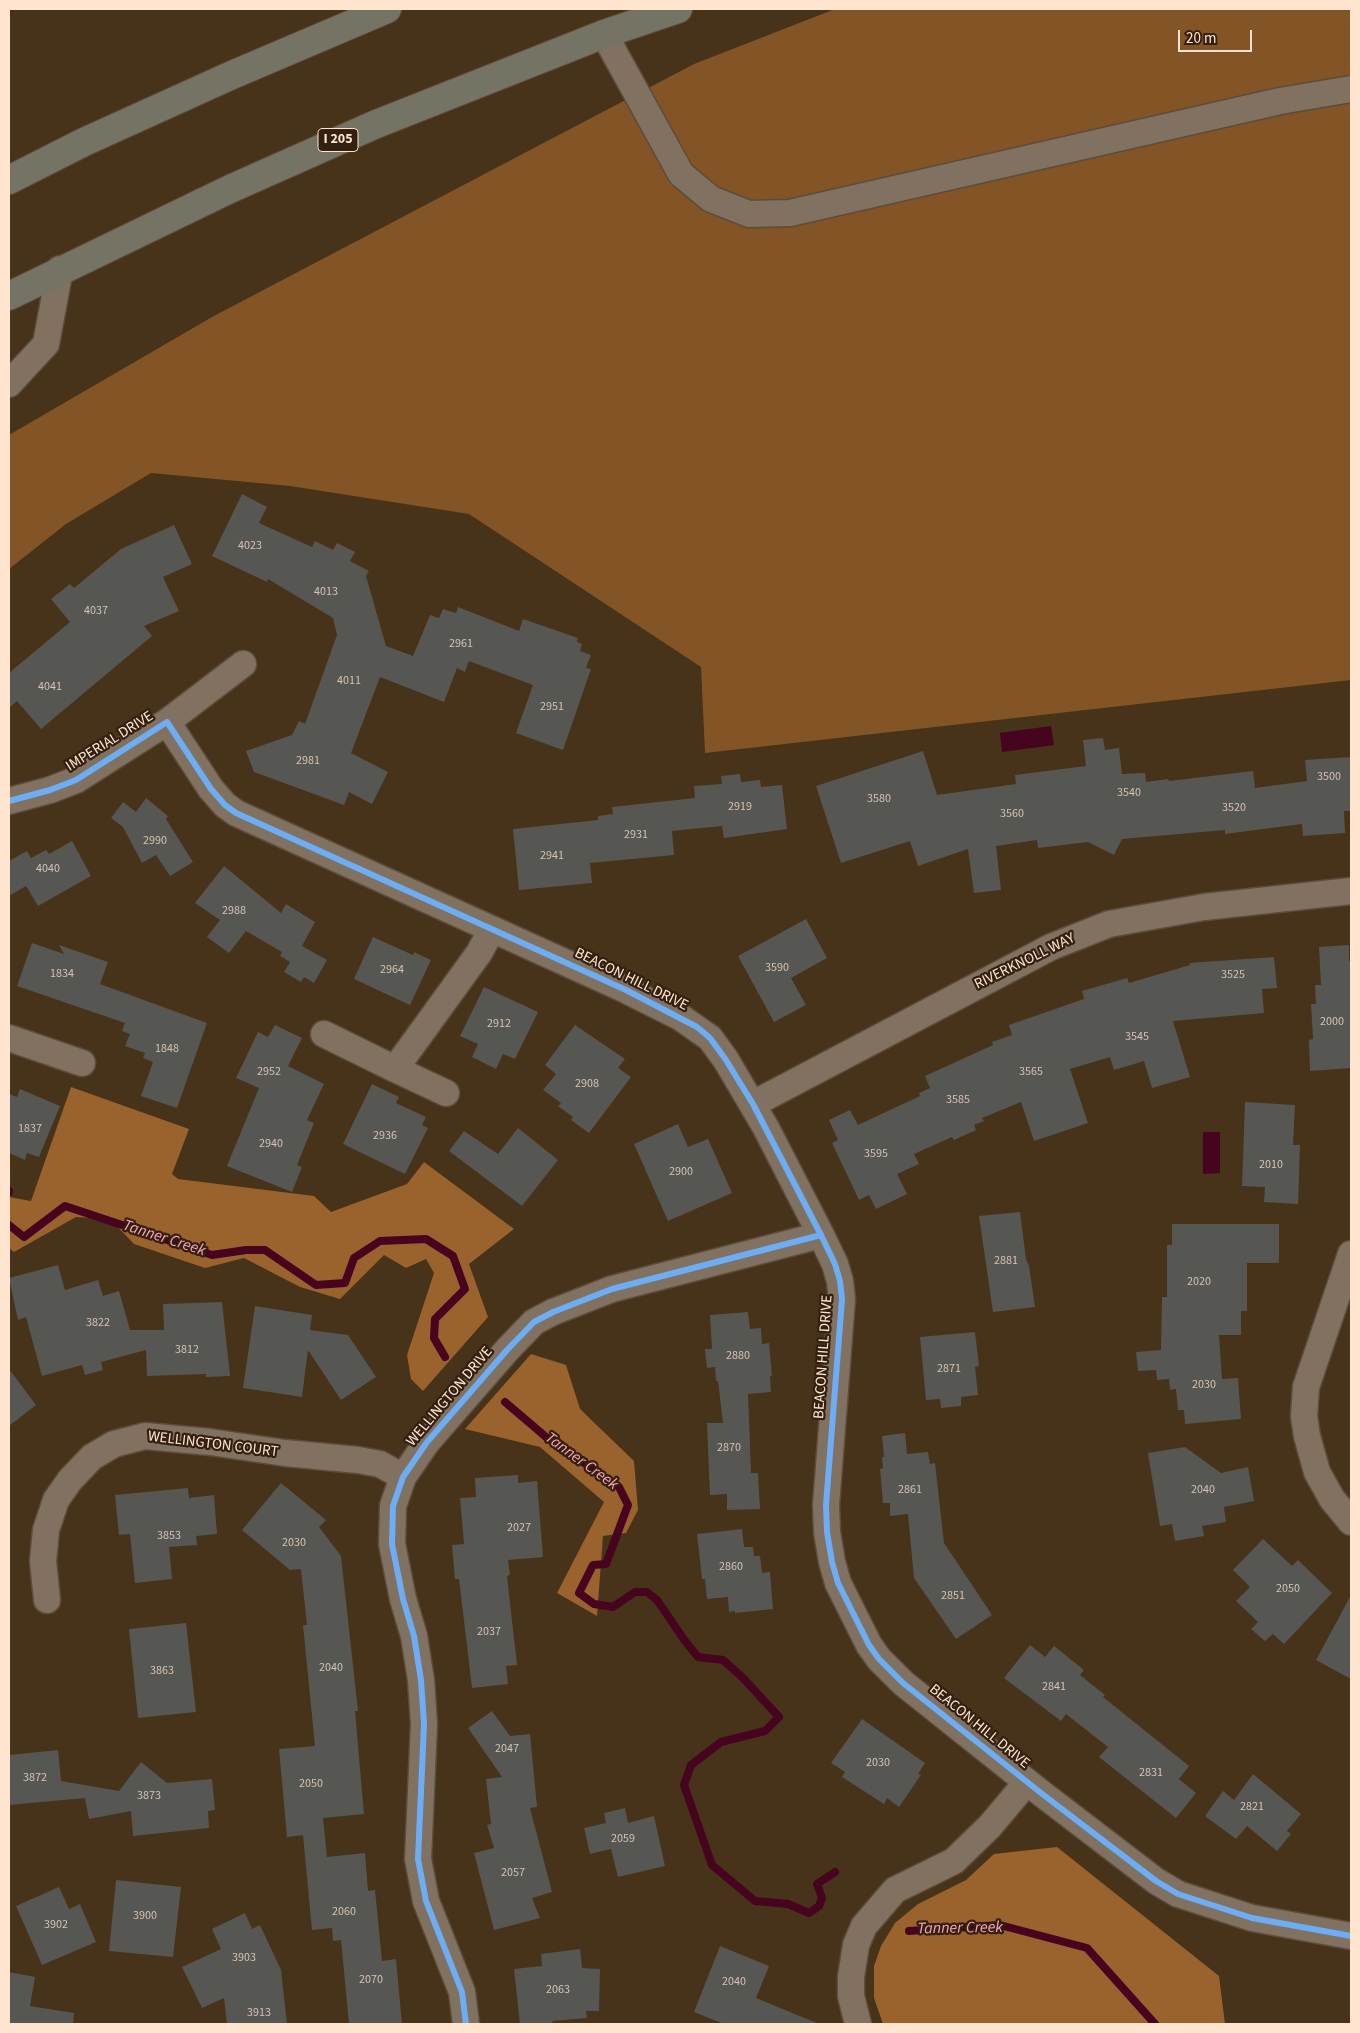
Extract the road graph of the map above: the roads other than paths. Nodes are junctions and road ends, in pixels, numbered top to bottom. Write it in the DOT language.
graph roads {
  1 [pos="387,9"];
  2 [pos="678,9"];
  3 [pos="604,34"];
  4 [pos="1351,89"];
  5 [pos="9,180"];
  6 [pos="60,269"];
  7 [pos="9,296"];
  8 [pos="9,384"];
  9 [pos="243,664"];
  10 [pos="167,722"];
  11 [pos="9,801"];
  12 [pos="1351,891"];
  13 [pos="492,929"];
  14 [pos="324,1034"];
  15 [pos="9,1038"];
  16 [pos="82,1063"];
  17 [pos="395,1069"];
  18 [pos="446,1093"];
  19 [pos="752,1104"];
  20 [pos="820,1234"];
  21 [pos="1351,1254"];
  22 [pos="403,1477"];
  23 [pos="1351,1522"];
  24 [pos="47,1600"];
  25 [pos="1027,1782"];
  26 [pos="1351,1936"];
  27 [pos="466,2024"];
  28 [pos="858,2024"];
  1 -- 5 [label="highway"];
  2 -- 3 [label="highway, I 205"];
  3 -- 4 [label="street"];
  3 -- 6 [label="highway, I 205"];
  6 -- 7 [label="highway, I 205"];
  6 -- 8 [label="street"];
  9 -- 10 [label="street, IMPERIAL DRIVE"];
  10 -- 11 [label="street, IMPERIAL DRIVE"];
  10 -- 13 [label="street, BEACON HILL DRIVE"];
  12 -- 19 [label="street, RIVERKNOLL WAY"];
  13 -- 17 [label="street"];
  13 -- 19 [label="street, BEACON HILL DRIVE"];
  14 -- 17 [label="street"];
  15 -- 16 [label="street"];
  17 -- 18 [label="street"];
  19 -- 20 [label="street, BEACON HILL DRIVE"];
  20 -- 22 [label="street, WELLINGTON DRIVE"];
  20 -- 25 [label="street, BEACON HILL DRIVE"];
  21 -- 23 [label="street"];
  22 -- 24 [label="street, WELLINGTON COURT"];
  22 -- 27 [label="street, WELLINGTON DRIVE"];
  25 -- 26 [label="street, BEACON HILL DRIVE"];
  25 -- 28 [label="street"];
}
